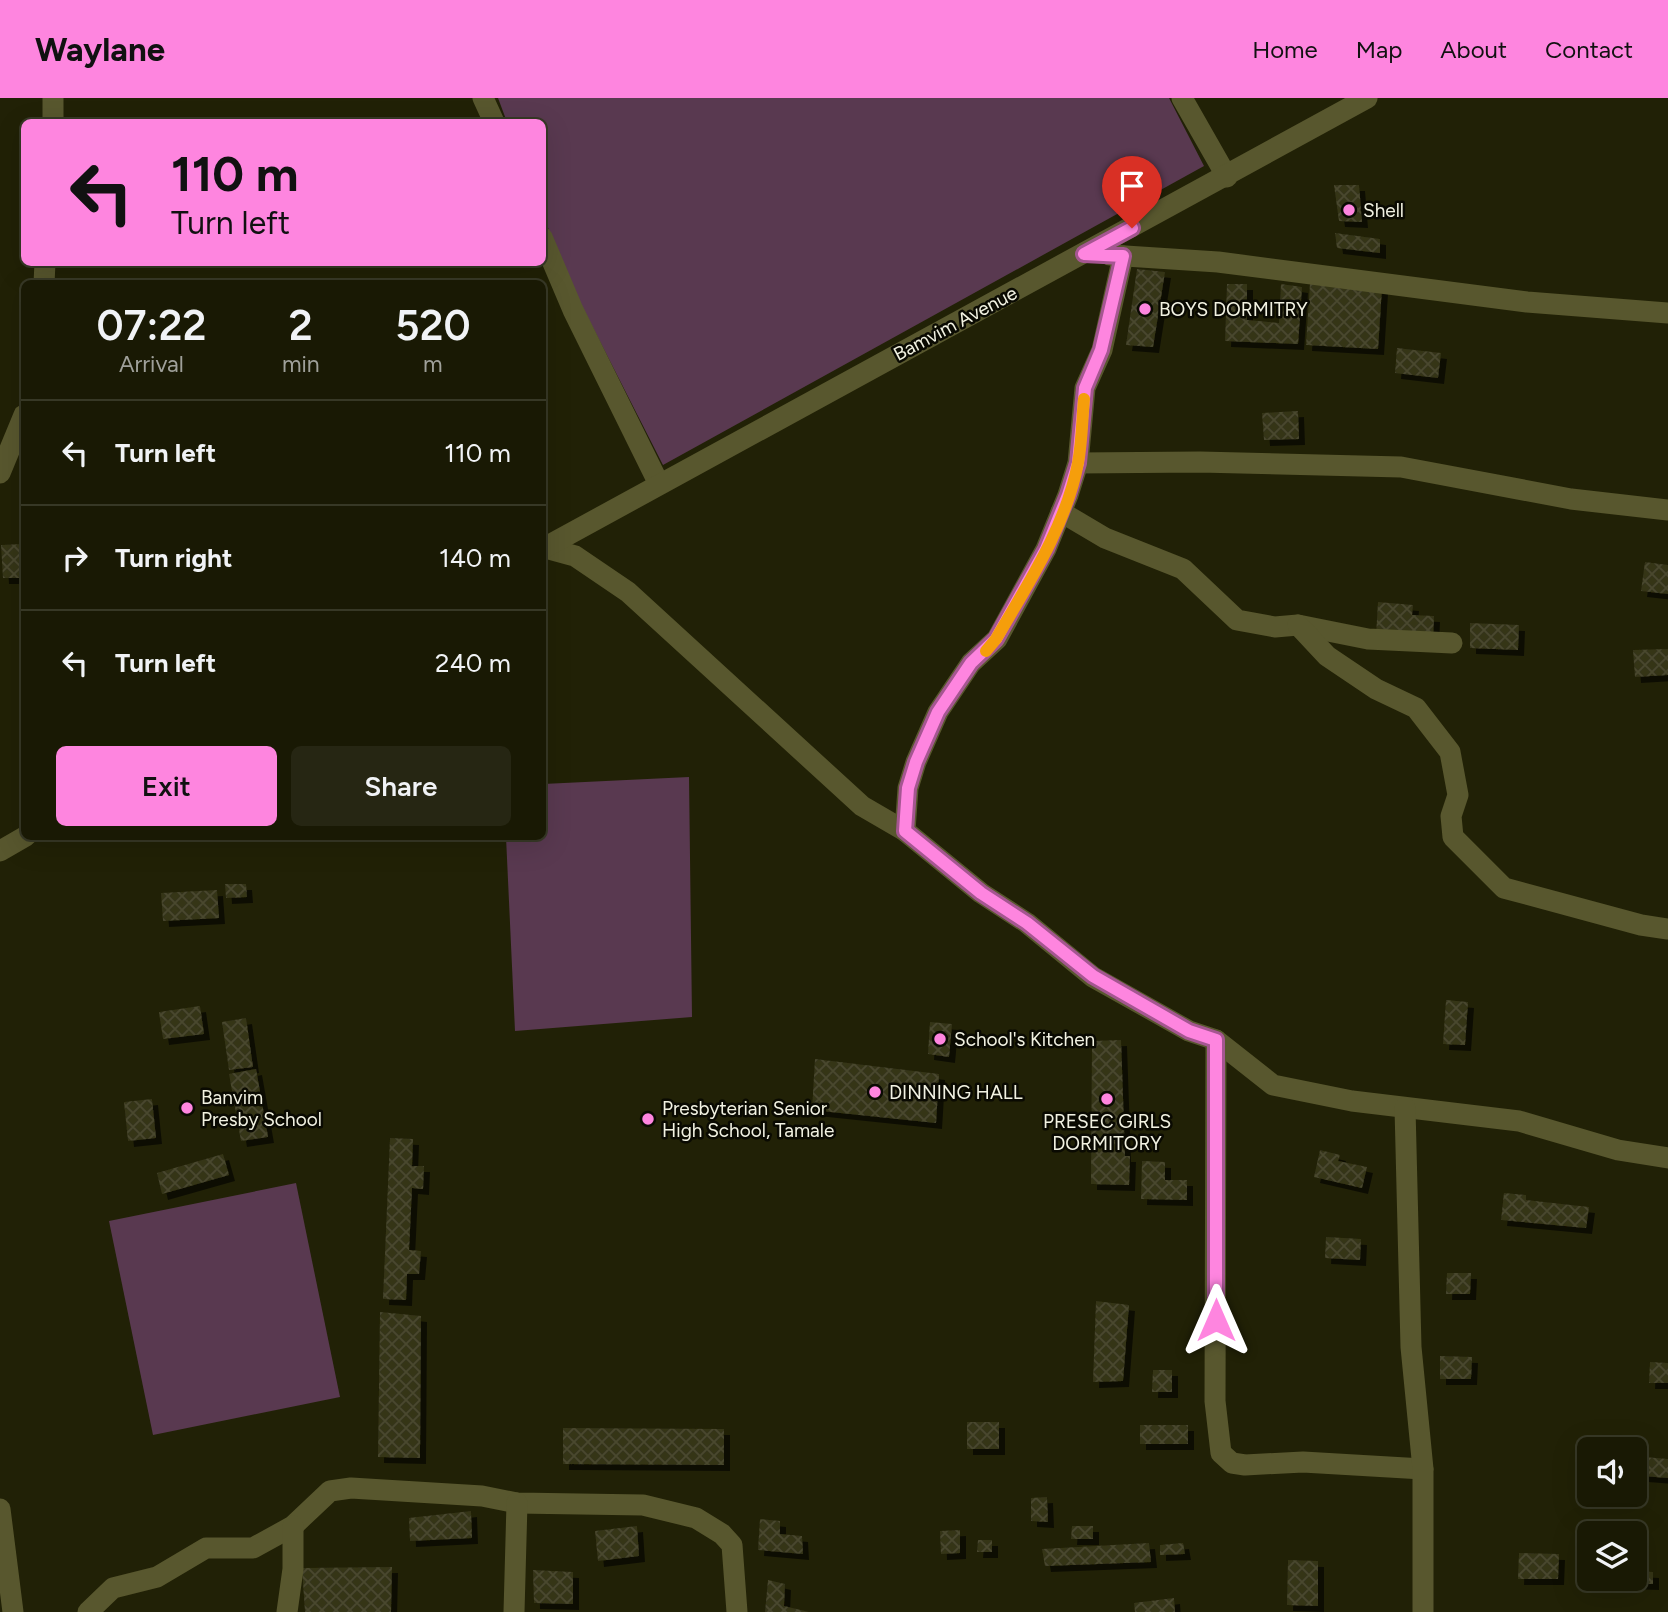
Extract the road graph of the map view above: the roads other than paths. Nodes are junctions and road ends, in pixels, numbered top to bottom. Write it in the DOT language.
graph roads {
  1 [pos="53,98"];
  2 [pos="483,98"];
  3 [pos="1182,98"];
  4 [pos="1367,98"];
  5 [pos="53,119"];
  6 [pos="493,119"];
  7 [pos="1227,177"];
  8 [pos="546,246"];
  9 [pos="1084,254"];
  10 [pos="1123,256"];
  11 [pos="1668,313"];
  12 [pos="21,422"];
  13 [pos="13,439"];
  14 [pos="1078,463"];
  15 [pos="0,473"];
  16 [pos="659,484"];
  17 [pos="1668,510"];
  18 [pos="1061,512"];
  19 [pos="546,546"];
  20 [pos="546,549"];
  21 [pos="1298,625"];
  22 [pos="1452,643"];
  23 [pos="905,831"];
  24 [pos="21,839"];
  25 [pos="0,851"];
  26 [pos="1668,929"];
  27 [pos="1216,1040"];
  28 [pos="1405,1108"];
  29 [pos="1668,1158"];
  30 [pos="1423,1469"];
  31 [pos="517,1503"];
  32 [pos="0,1509"];
  33 [pos="293,1526"];
  34 [pos="13,1612"];
  35 [pos="88,1612"];
  36 [pos="288,1612"];
  37 [pos="514,1612"];
  38 [pos="737,1612"];
  39 [pos="1423,1612"];
  1 -- 5 [label="street"];
  2 -- 6 [label="street"];
  3 -- 7 [label="street"];
  4 -- 7 [label="street, Bamvim Avenue"];
  7 -- 9 [label="street, Bamvim Avenue"];
  8 -- 16 [label="street"];
  9 -- 10 [label="street"];
  9 -- 16 [label="street, Bamvim Avenue"];
  10 -- 11 [label="street"];
  10 -- 14 [label="street"];
  12 -- 13 [label="street"];
  13 -- 15 [label="street"];
  14 -- 17 [label="street"];
  14 -- 18 [label="street"];
  16 -- 19 [label="street, Bamvim Avenue"];
  18 -- 21 [label="street"];
  18 -- 23 [label="street"];
  20 -- 23 [label="street"];
  21 -- 22 [label="street"];
  21 -- 26 [label="street"];
  23 -- 27 [label="street"];
  24 -- 25 [label="street"];
  27 -- 28 [label="street"];
  27 -- 30 [label="street"];
  28 -- 29 [label="street"];
  28 -- 30 [label="street"];
  30 -- 39 [label="street"];
  31 -- 33 [label="street"];
  31 -- 37 [label="street"];
  31 -- 38 [label="street"];
  32 -- 34 [label="street"];
  33 -- 35 [label="street"];
  33 -- 36 [label="street"];
}
